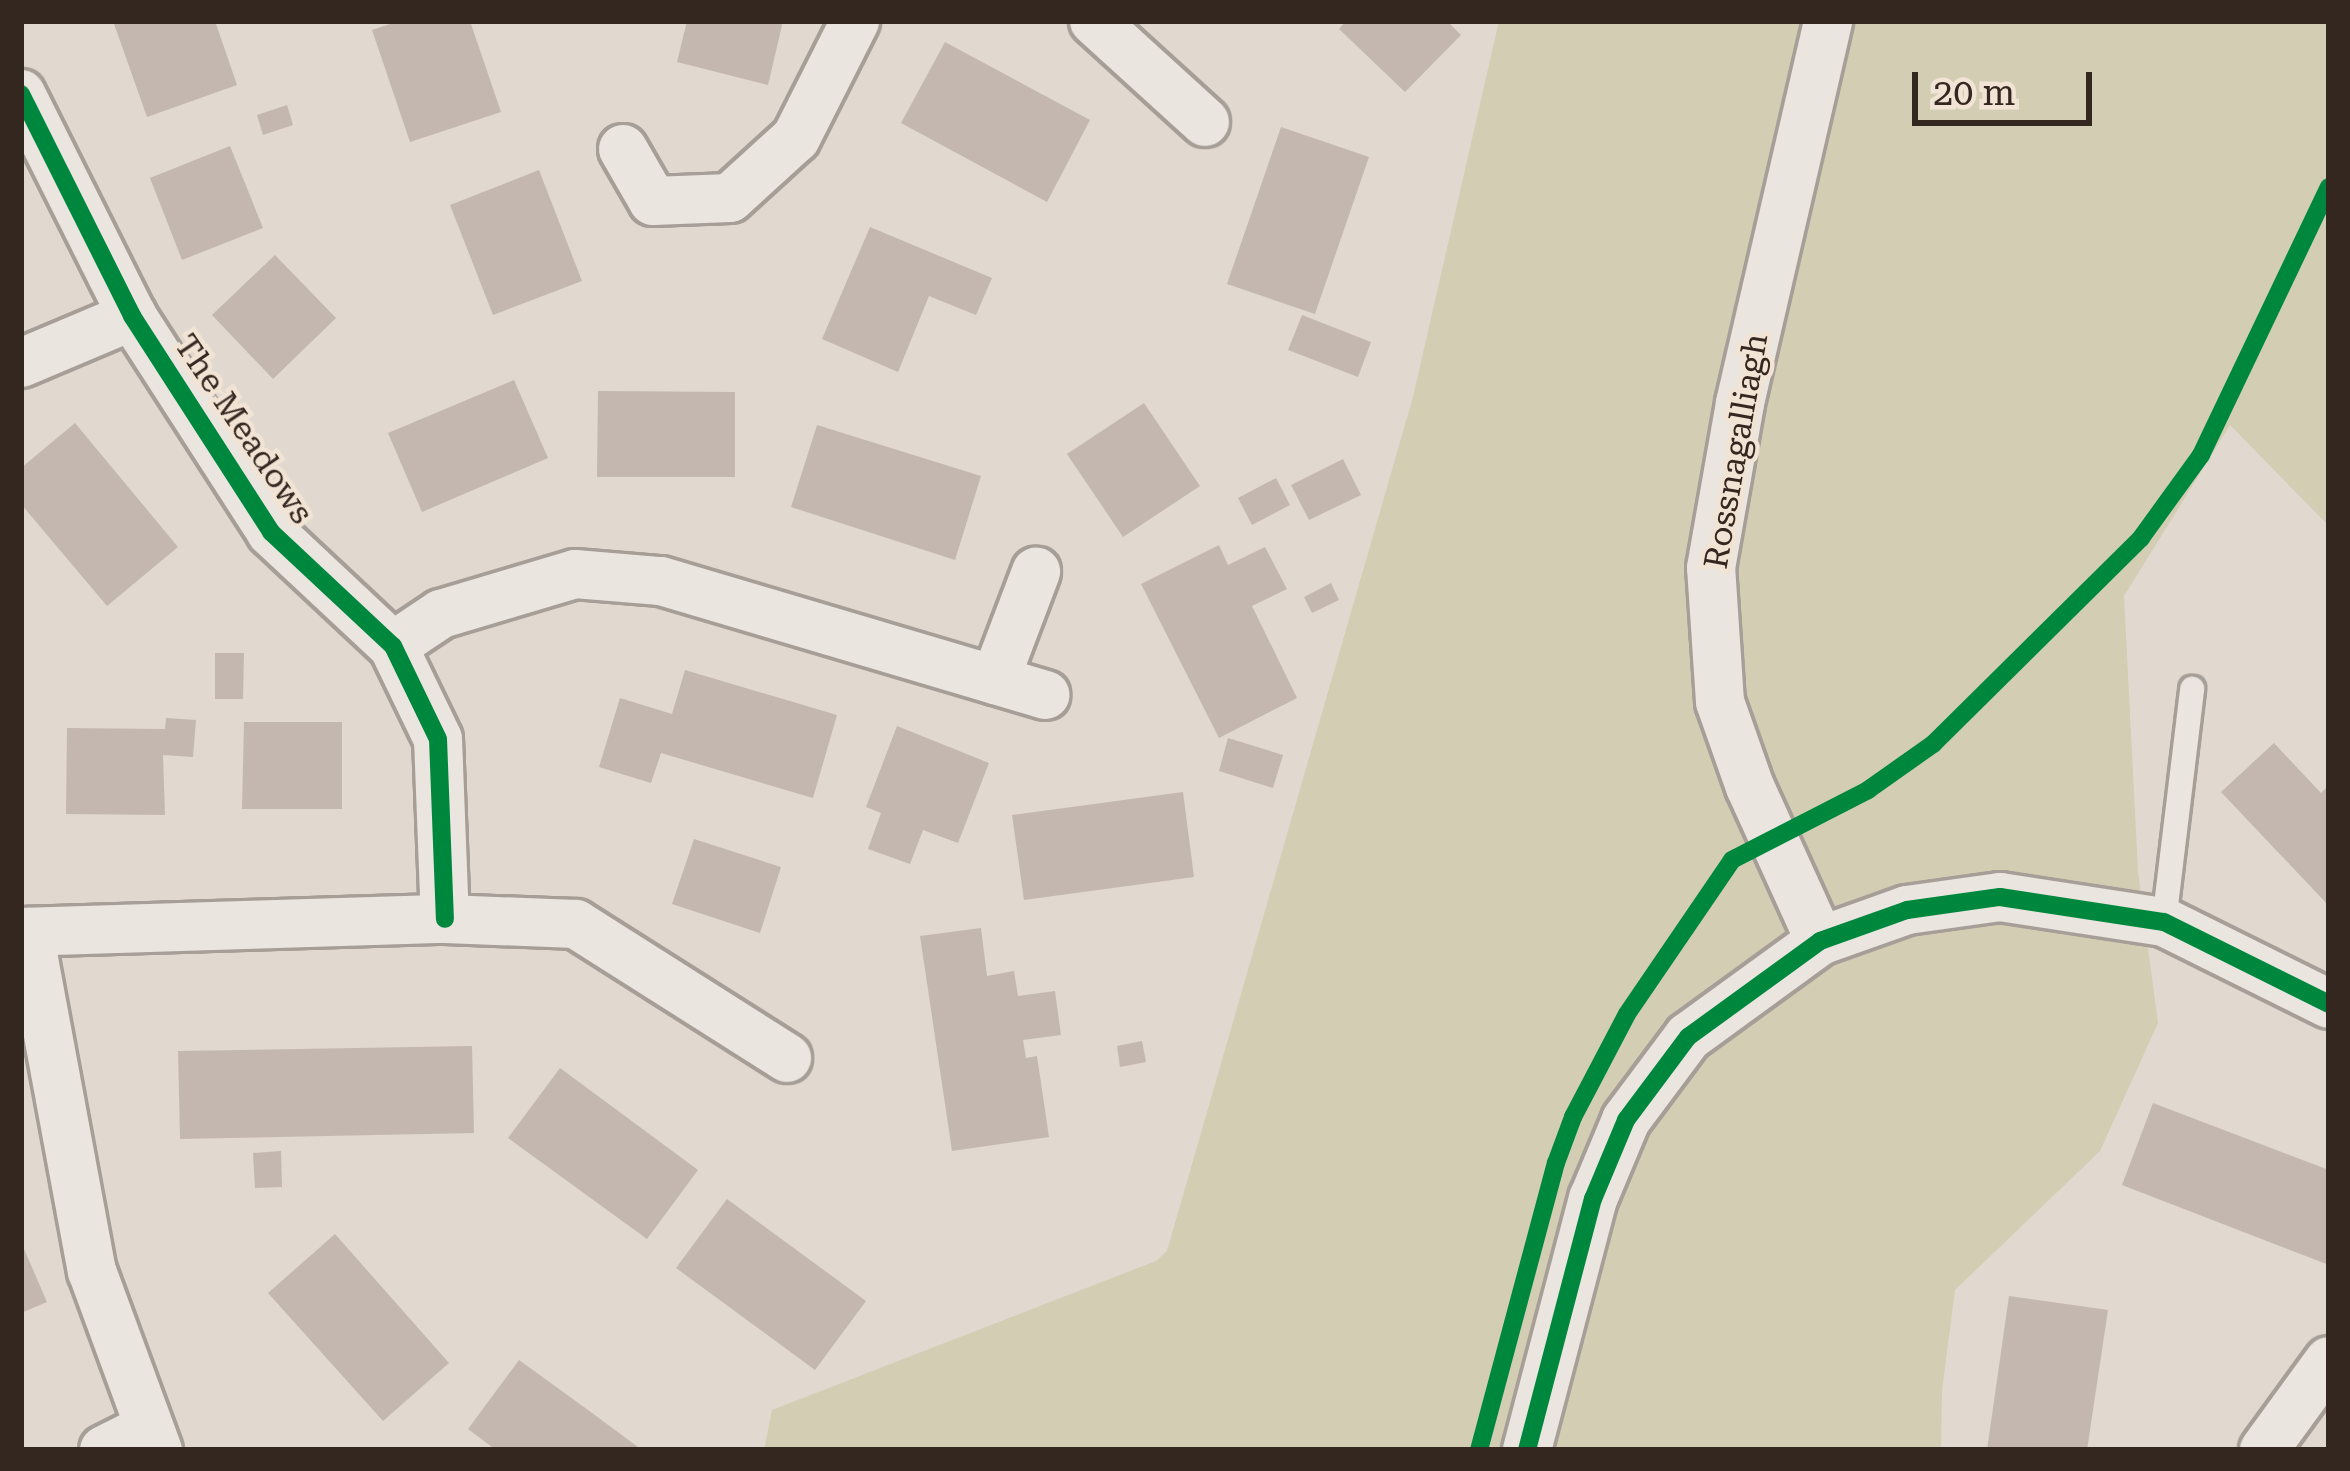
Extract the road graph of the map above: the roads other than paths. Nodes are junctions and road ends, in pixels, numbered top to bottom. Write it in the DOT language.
graph roads {
  1 [pos="855,21"];
  2 [pos="1094,21"];
  3 [pos="1828,21"];
  4 [pos="21,94"];
  5 [pos="1205,122"];
  6 [pos="622,149"];
  7 [pos="132,316"];
  8 [pos="21,363"];
  9 [pos="1036,572"];
  10 [pos="393,646"];
  11 [pos="995,680"];
  12 [pos="2192,689"];
  13 [pos="1046,695"];
  14 [pos="445,919"];
  15 [pos="2164,922"];
  16 [pos="25,932"];
  17 [pos="1820,941"];
  18 [pos="2329,1004"];
  19 [pos="787,1058"];
  20 [pos="2329,1361"];
  21 [pos="153,1439"];
  22 [pos="104,1450"];
  23 [pos="1527,1450"];
  24 [pos="2264,1450"];
  1 -- 6 [label="street"];
  2 -- 5 [label="street"];
  3 -- 17 [label="street, Rossnagalliagh"];
  4 -- 7 [label="street, The Meadows"];
  7 -- 8 [label="street, The Meadows"];
  7 -- 10 [label="street, The Meadows"];
  9 -- 11 [label="street"];
  10 -- 11 [label="street"];
  10 -- 14 [label="street, The Meadows"];
  11 -- 13 [label="street"];
  12 -- 15 [label="lane"];
  14 -- 16 [label="street"];
  14 -- 19 [label="street"];
  15 -- 17 [label="street"];
  15 -- 18 [label="street"];
  16 -- 21 [label="street"];
  17 -- 23 [label="street"];
  20 -- 24 [label="street"];
  21 -- 22 [label="street"];
}
